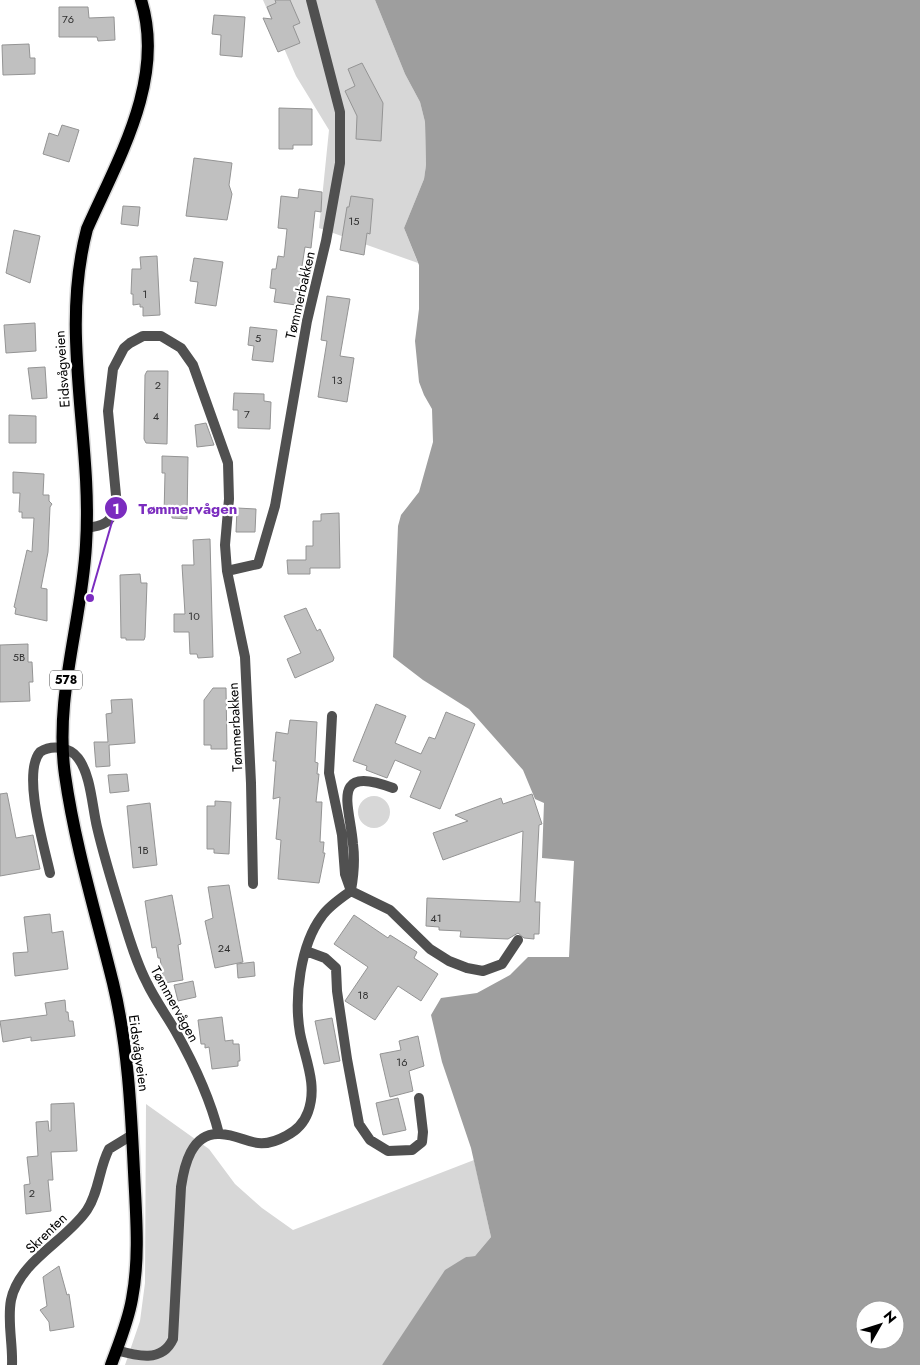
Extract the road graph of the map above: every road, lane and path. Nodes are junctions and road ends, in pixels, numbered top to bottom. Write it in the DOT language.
graph roads {
  1 [pos="141,0"];
  2 [pos="311,0"];
  3 [pos="86,528"];
  4 [pos="227,571"];
  5 [pos="332,716"];
  6 [pos="63,748"];
  7 [pos="393,788"];
  8 [pos="50,872"];
  9 [pos="253,884"];
  10 [pos="350,891"];
  11 [pos="518,940"];
  12 [pos="306,951"];
  13 [pos="419,1098"];
  14 [pos="219,1134"];
  15 [pos="132,1135"];
  16 [pos="116,1350"];
  17 [pos="12,1365"];
  18 [pos="111,1365"];
  1 -- 3 [label="main road, Eidsvågveien / 578"];
  2 -- 4 [label="street, Tømmerbakken"];
  3 -- 4 [label="street, Tømmerbakken"];
  3 -- 6 [label="main road, Eidsvågveien / 578"];
  4 -- 9 [label="street, Tømmerbakken"];
  5 -- 10 [label="street"];
  6 -- 8 [label="street"];
  6 -- 14 [label="street, Tømmervågen"];
  6 -- 15 [label="main road, Eidsvågveien / 578"];
  7 -- 10 [label="street"];
  10 -- 11 [label="street"];
  10 -- 12 [label="street"];
  12 -- 13 [label="street"];
  12 -- 14 [label="street"];
  14 -- 16 [label="street"];
  15 -- 16 [label="main road, Eidsvågveien / 578"];
  15 -- 17 [label="street, Skrenten"];
  16 -- 18 [label="main road, Eidsvågveien / 578"];
}
